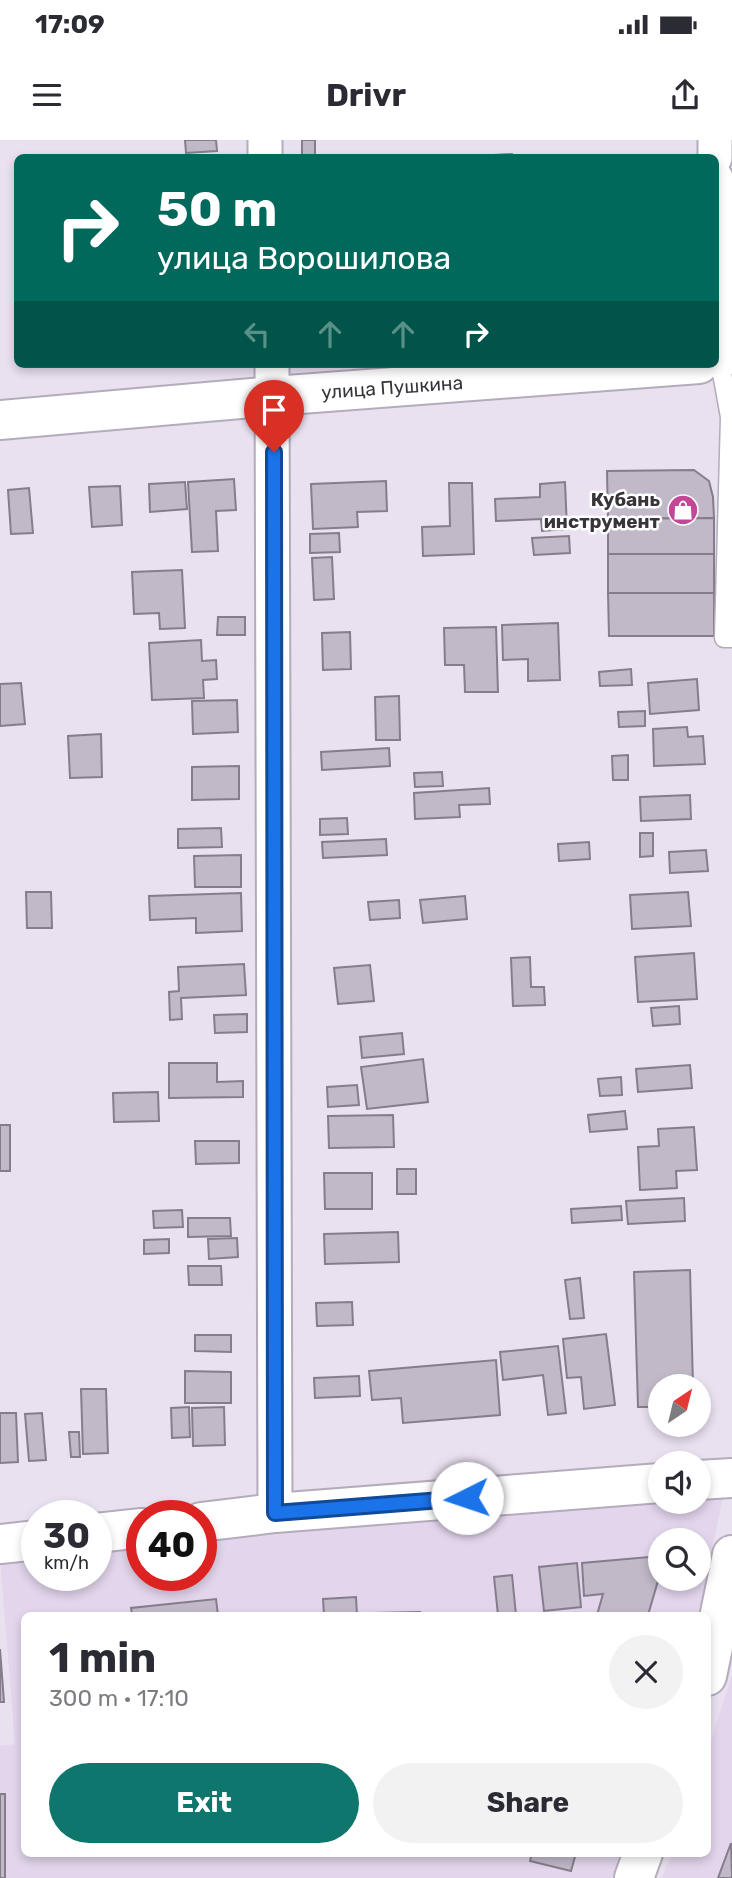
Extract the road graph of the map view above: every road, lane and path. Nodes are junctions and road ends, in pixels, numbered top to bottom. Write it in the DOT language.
graph roads {
  1 [pos="586,368"];
  2 [pos="718,368"];
  3 [pos="273,380"];
  4 [pos="731,417"];
  5 [pos="0,420"];
  6 [pos="732,638"];
  7 [pos="732,1478"];
  8 [pos="711,1479"];
  9 [pos="648,1484"];
  10 [pos="275,1513"];
  11 [pos="217,1520"];
  12 [pos="21,1542"];
  13 [pos="0,1544"];
  14 [pos="732,1555"];
  15 [pos="717,1661"];
  16 [pos="642,1857"];
  17 [pos="634,1878"];
  1 -- 3 [label="street, улица Пушкина"];
  2 -- 4 [label="lane"];
  3 -- 5 [label="street, улица Пушкина"];
  3 -- 10 [label="street"];
  4 -- 6 [label="lane"];
  7 -- 8 [label="street"];
  9 -- 10 [label="street"];
  10 -- 11 [label="street"];
  12 -- 13 [label="street"];
  14 -- 15 [label="street"];
  16 -- 17 [label="street"];
}
